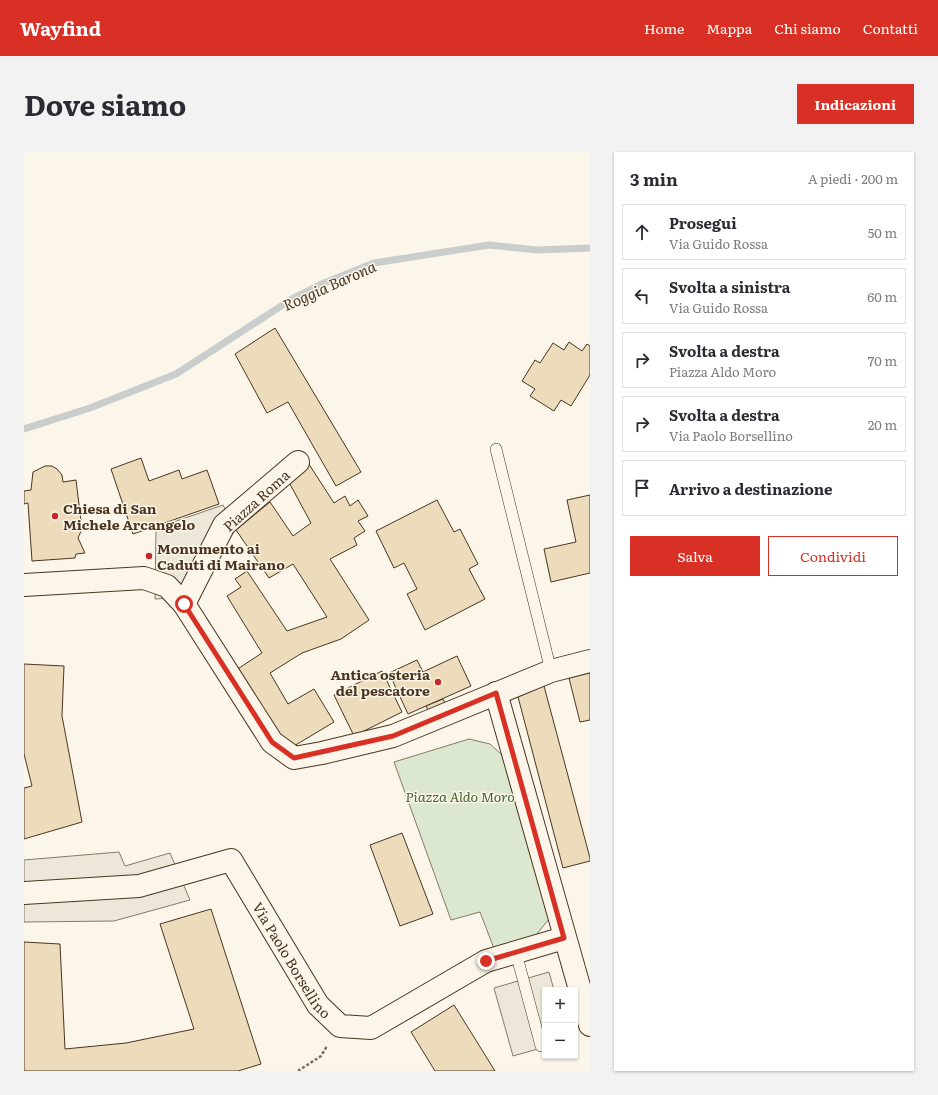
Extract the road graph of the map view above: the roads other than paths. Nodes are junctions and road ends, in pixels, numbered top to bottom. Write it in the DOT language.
graph roads {
  1 [pos="496,449"];
  2 [pos="298,462"];
  3 [pos="24,586"];
  4 [pos="184,604"];
  5 [pos="590,660"];
  6 [pos="551,671"];
  7 [pos="496,693"];
  8 [pos="24,893"];
  9 [pos="564,938"];
  10 [pos="516,953"];
  11 [pos="590,1025"];
  12 [pos="540,1046"];
  1 -- 6 [label="lane"];
  2 -- 4 [label="street, Piazza Roma"];
  3 -- 4 [label="street"];
  4 -- 7 [label="street"];
  5 -- 6 [label="street"];
  6 -- 7 [label="street"];
  7 -- 9 [label="street"];
  8 -- 10 [label="street, Via Paolo Borsellino"];
  9 -- 10 [label="street, Via Paolo Borsellino"];
  9 -- 11 [label="street"];
  10 -- 12 [label="lane"];
}
